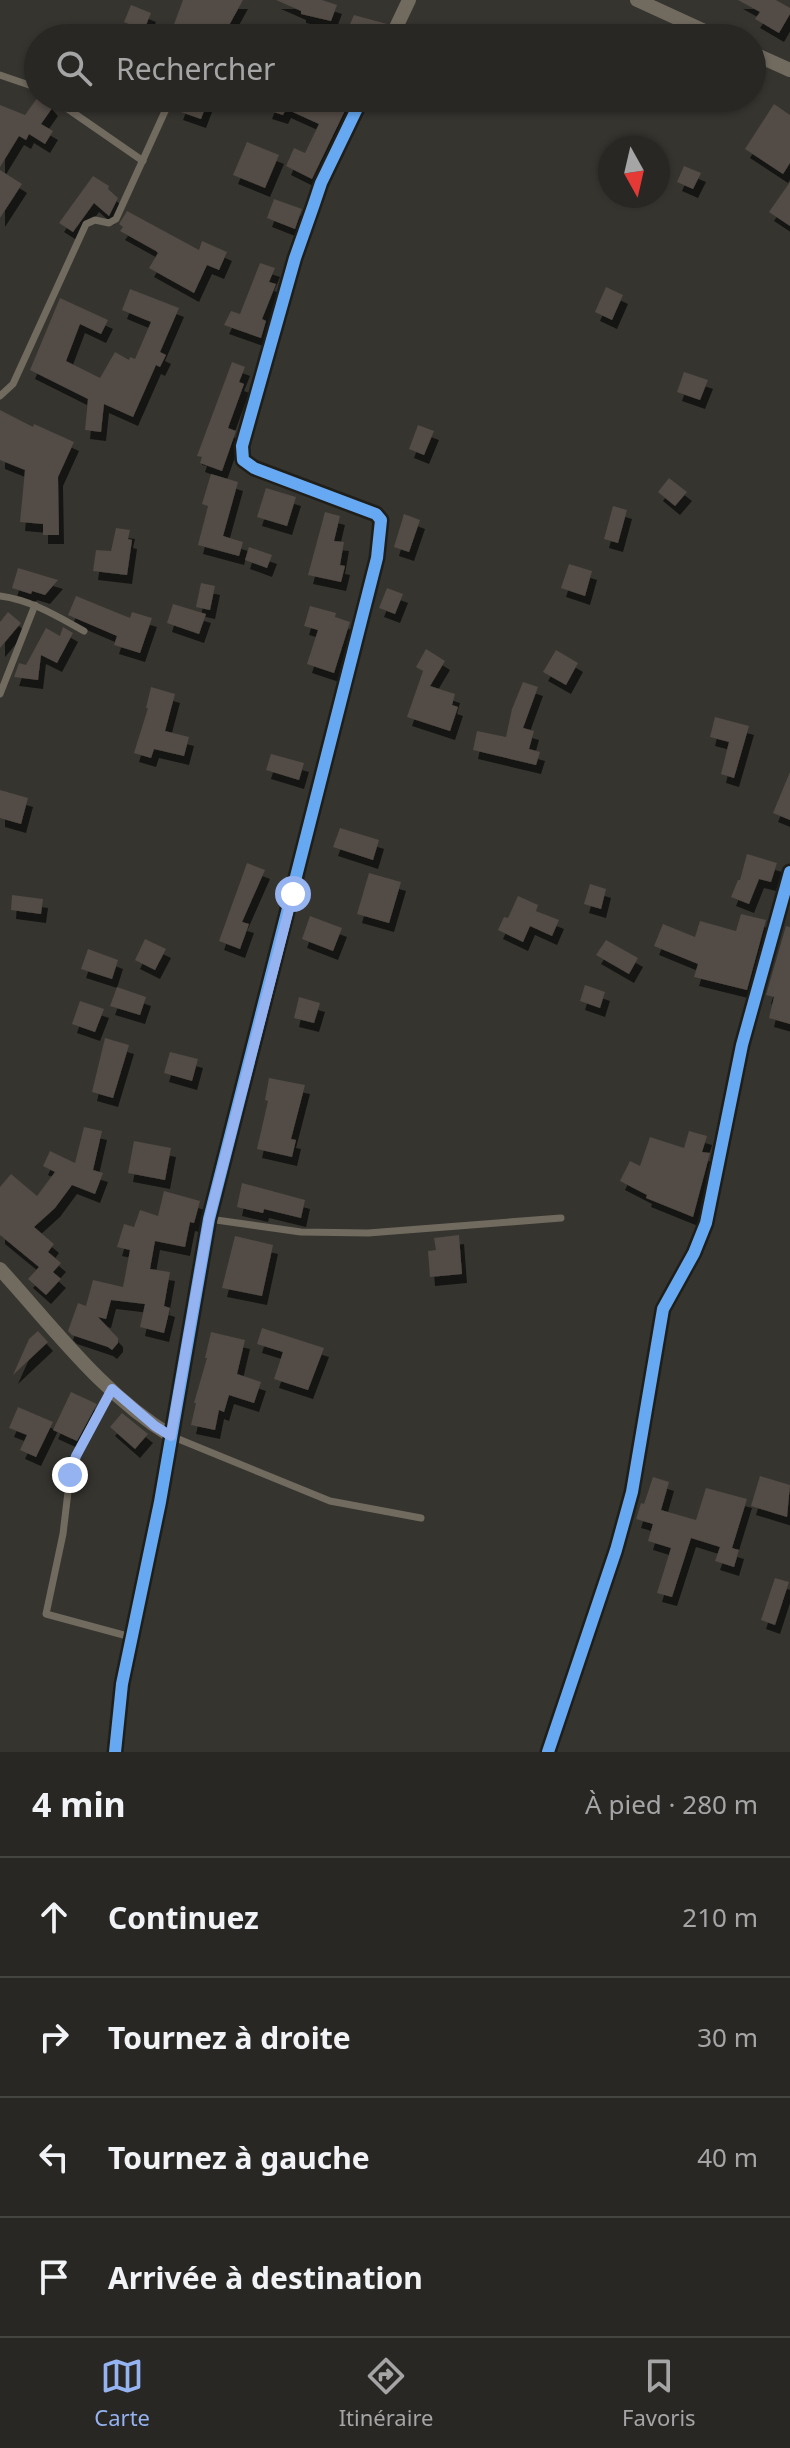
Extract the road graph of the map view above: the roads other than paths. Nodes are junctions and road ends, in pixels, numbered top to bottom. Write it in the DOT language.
graph roads {
  1 [pos="409,0"];
  2 [pos="637,0"];
  3 [pos="398,24"];
  4 [pos="689,24"];
  5 [pos="766,59"];
  6 [pos="790,70"];
  7 [pos="0,75"];
  8 [pos="24,83"];
  9 [pos="72,112"];
  10 [pos="165,112"];
  11 [pos="355,112"];
  12 [pos="143,161"];
  13 [pos="0,396"];
  14 [pos="0,596"];
  15 [pos="35,605"];
  16 [pos="84,631"];
  17 [pos="0,694"];
  18 [pos="790,872"];
  19 [pos="561,1218"];
  20 [pos="209,1219"];
  21 [pos="0,1269"];
  22 [pos="112,1389"];
  23 [pos="171,1436"];
  24 [pos="421,1518"];
  25 [pos="131,1637"];
  26 [pos="115,1752"];
  27 [pos="548,1752"];
  1 -- 3 [label="street"];
  2 -- 4 [label="street"];
  5 -- 6 [label="street"];
  7 -- 8 [label="lane"];
  9 -- 12 [label="lane"];
  10 -- 12 [label="lane"];
  11 -- 20 [label="street"];
  12 -- 13 [label="lane"];
  14 -- 15 [label="lane"];
  15 -- 16 [label="lane"];
  15 -- 17 [label="lane"];
  18 -- 27 [label="street"];
  19 -- 20 [label="lane"];
  20 -- 23 [label="street"];
  21 -- 22 [label="street"];
  22 -- 23 [label="street"];
  22 -- 25 [label="lane"];
  23 -- 24 [label="lane"];
  23 -- 25 [label="street"];
  25 -- 26 [label="street"];
}
